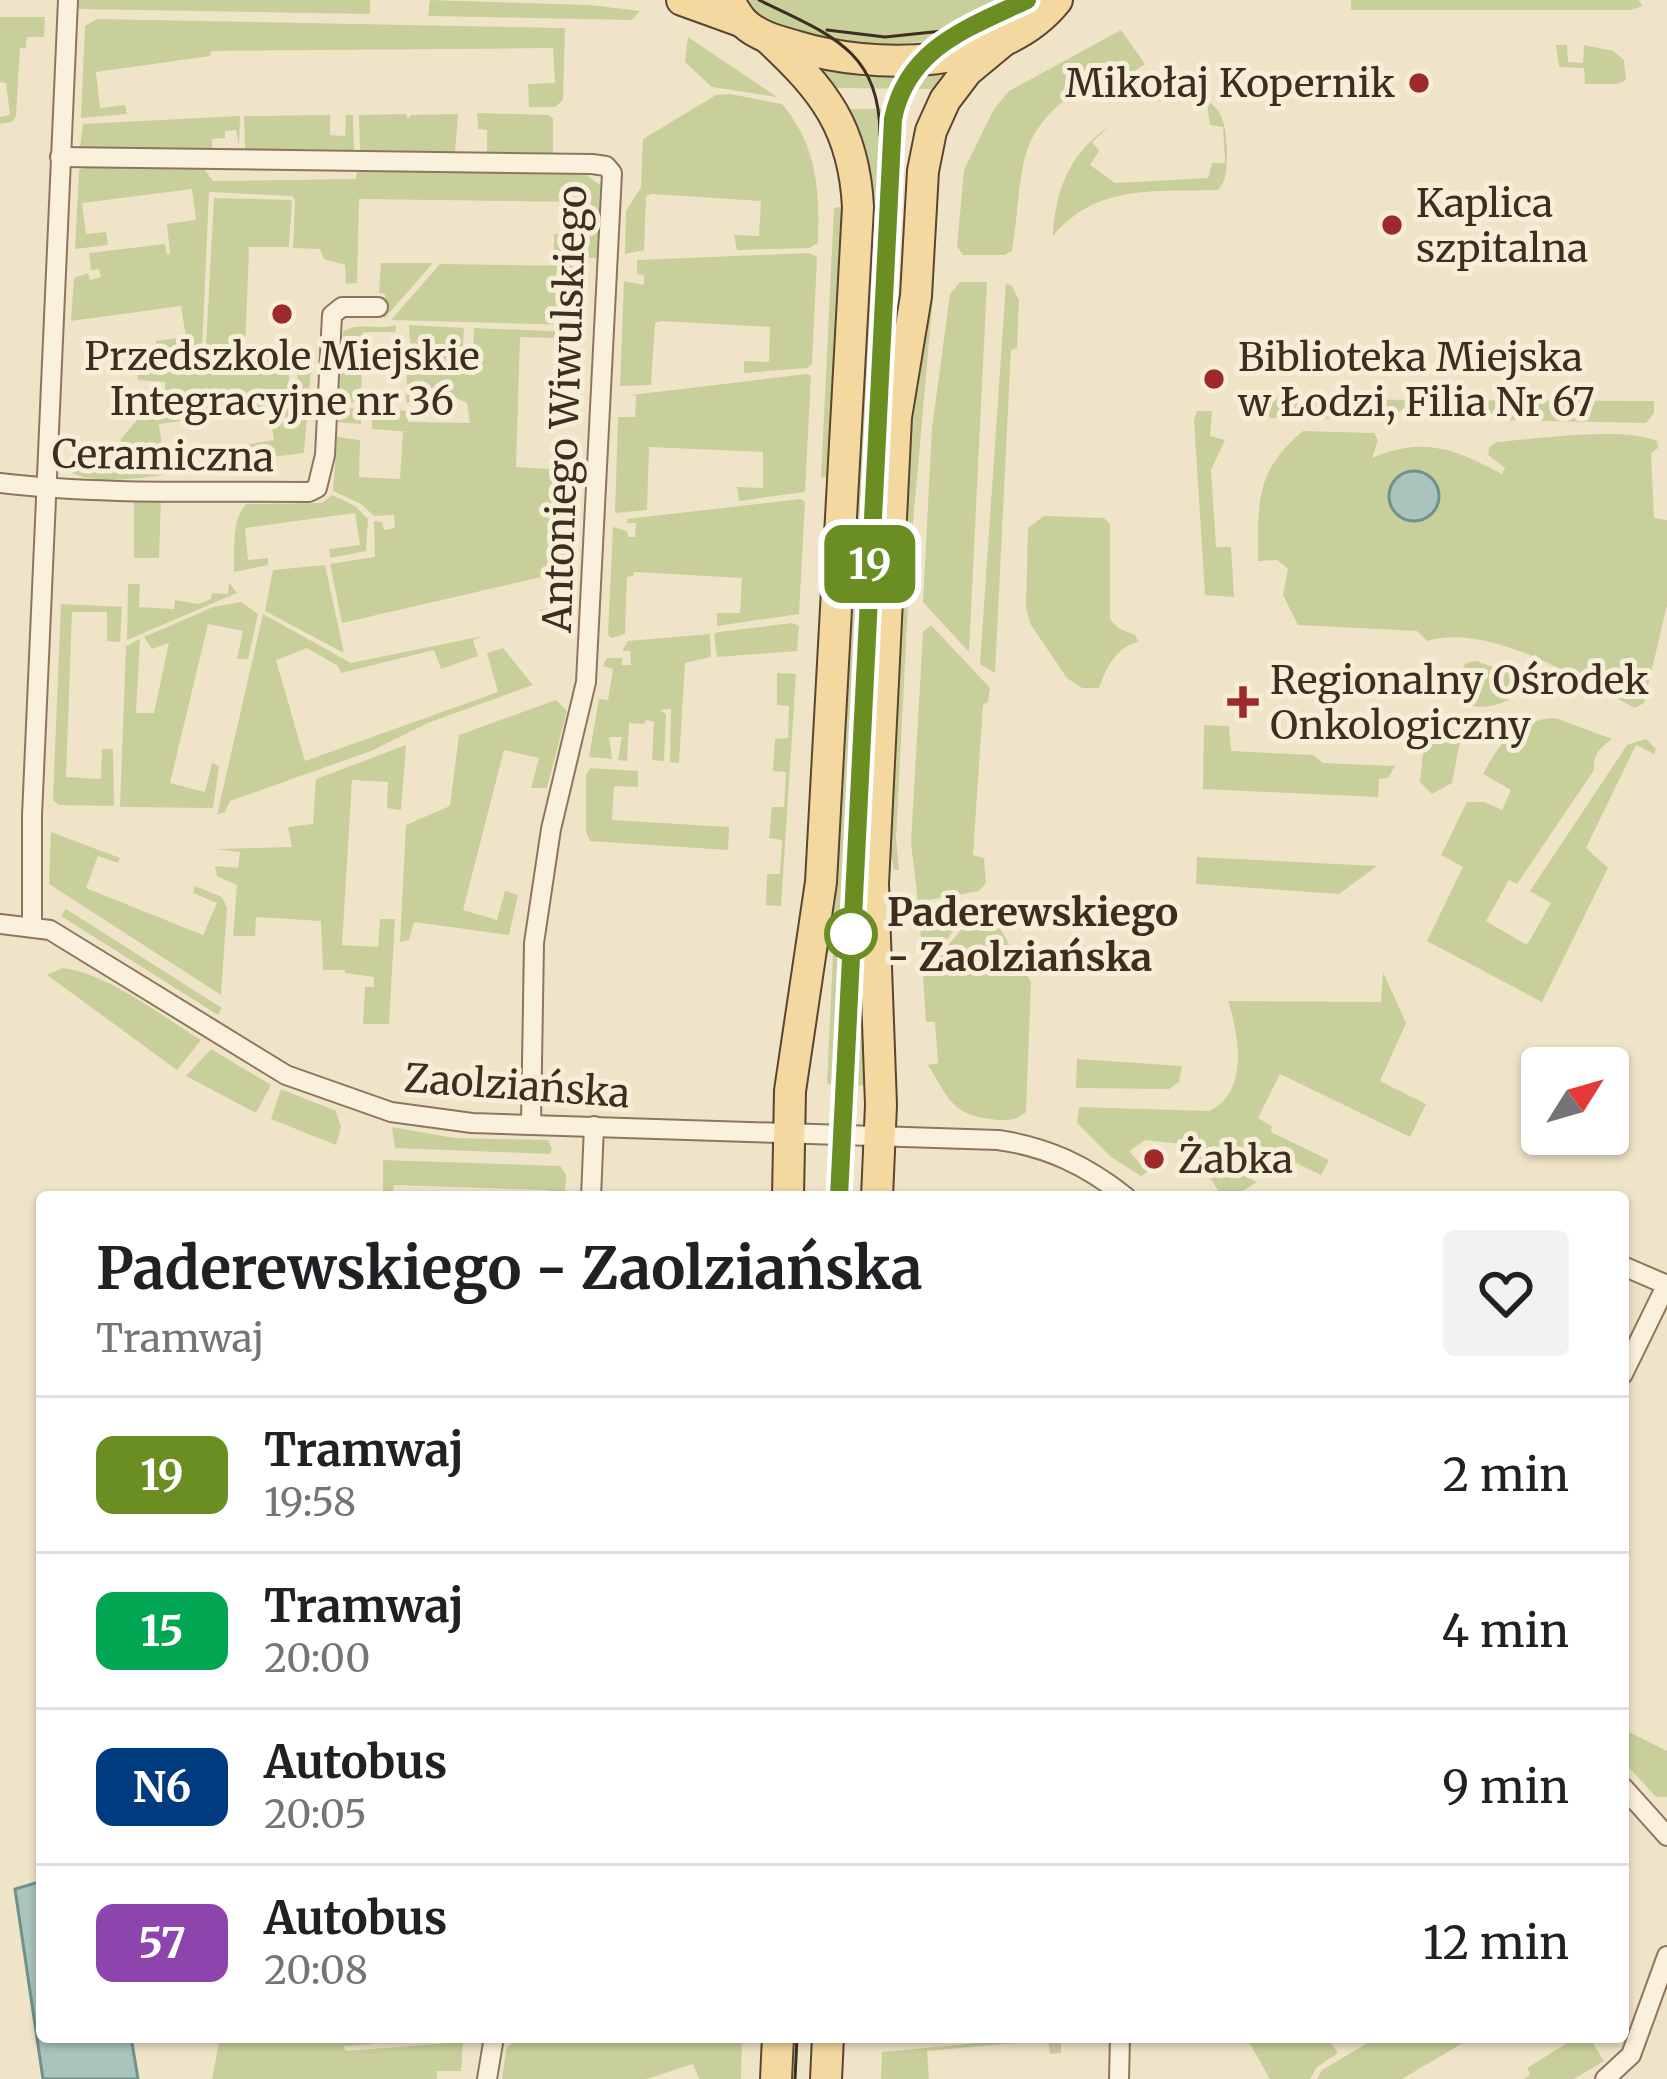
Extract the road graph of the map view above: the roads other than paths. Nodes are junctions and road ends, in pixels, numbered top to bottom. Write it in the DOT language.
graph roads {
  1 [pos="68,0"];
  2 [pos="682,0"];
  3 [pos="1057,0"];
  4 [pos="746,20"];
  5 [pos="1002,42"];
  6 [pos="60,157"];
  7 [pos="378,307"];
  8 [pos="0,483"];
  9 [pos="46,488"];
  10 [pos="0,924"];
  11 [pos="32,926"];
  12 [pos="531,1124"];
  13 [pos="594,1126"];
  14 [pos="788,1133"];
  15 [pos="880,1136"];
  16 [pos="591,1191"];
  17 [pos="788,1191"];
  18 [pos="877,1191"];
  19 [pos="1118,1191"];
  20 [pos="1629,1268"];
  21 [pos="1667,1284"];
  22 [pos="1629,1362"];
  23 [pos="1629,1794"];
  24 [pos="1667,1835"];
  25 [pos="1667,1956"];
  26 [pos="1629,2019"];
  27 [pos="1640,2028"];
  28 [pos="493,2043"];
  29 [pos="778,2043"];
  30 [pos="828,2043"];
  31 [pos="1120,2043"];
  32 [pos="1611,2075"];
  33 [pos="487,2079"];
  34 [pos="776,2079"];
  35 [pos="826,2079"];
  36 [pos="1119,2079"];
  1 -- 6 [label="street"];
  2 -- 4 [label="main road"];
  3 -- 5 [label="main road"];
  4 -- 5 [label="main road"];
  4 -- 14 [label="main road"];
  5 -- 15 [label="main road"];
  6 -- 9 [label="street"];
  6 -- 12 [label="street, Antoniego Wiwulskiego"];
  7 -- 9 [label="street, Ceramiczna"];
  8 -- 9 [label="street, Ceramiczna"];
  9 -- 11 [label="street"];
  10 -- 11 [label="street, Zaolziańska"];
  11 -- 12 [label="street, Zaolziańska"];
  12 -- 13 [label="street, Zaolziańska"];
  13 -- 14 [label="street, Zaolziańska"];
  13 -- 16 [label="street"];
  14 -- 15 [label="street, Zaolziańska"];
  14 -- 17 [label="main road"];
  15 -- 18 [label="main road"];
  15 -- 19 [label="street, Zaolziańska"];
  20 -- 21 [label="street"];
  21 -- 22 [label="street"];
  23 -- 24 [label="street"];
  25 -- 27 [label="street"];
  26 -- 27 [label="street"];
  27 -- 32 [label="street"];
  28 -- 33 [label="street"];
  29 -- 34 [label="main road"];
  30 -- 35 [label="main road"];
  31 -- 36 [label="street"];
}
